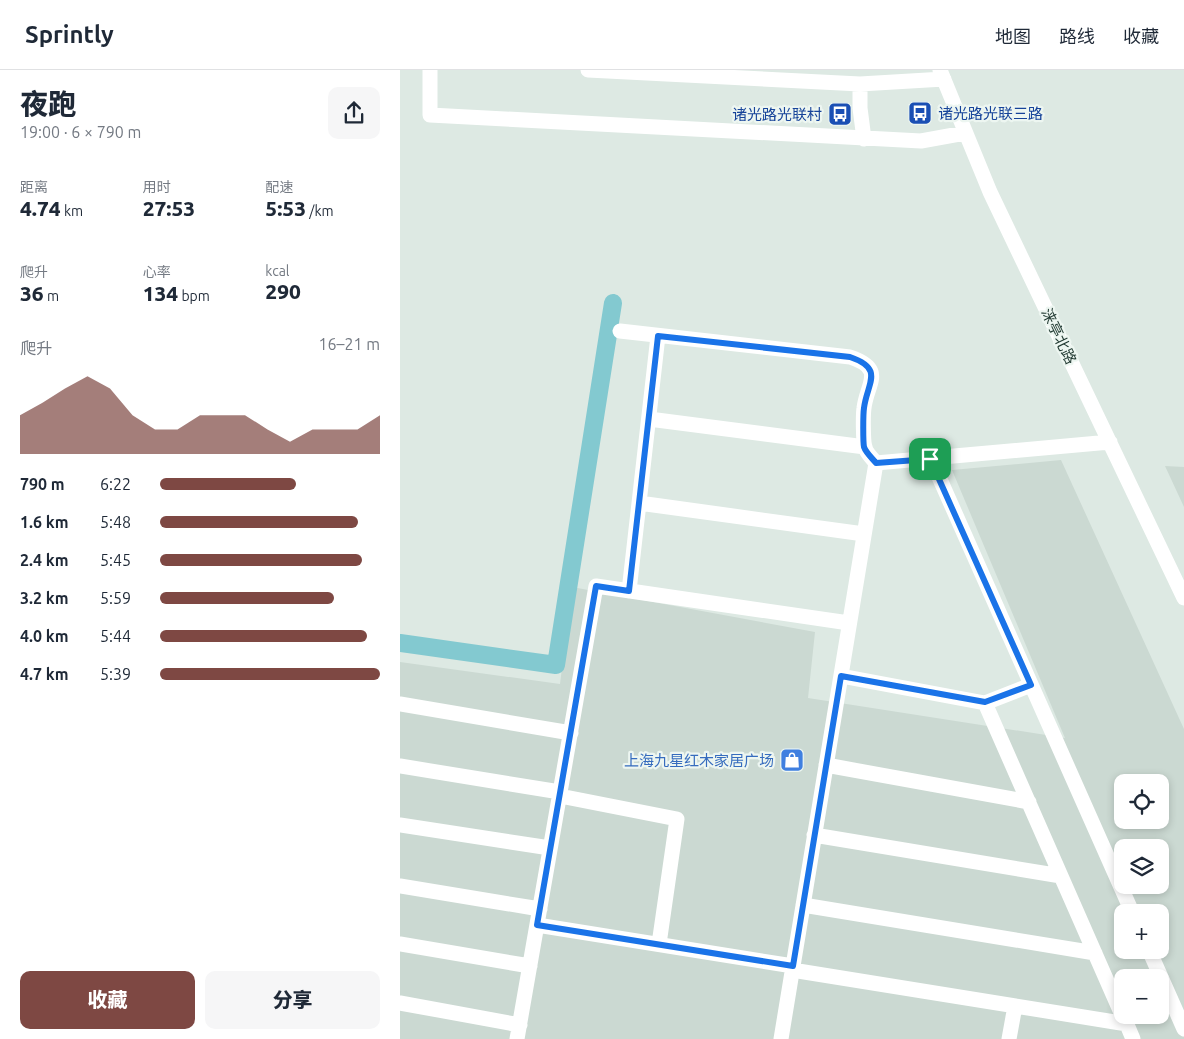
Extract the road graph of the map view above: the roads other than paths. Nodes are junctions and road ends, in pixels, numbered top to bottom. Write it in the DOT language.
graph roads {
  1 [pos="430,70"];
  2 [pos="588,70"];
  3 [pos="942,74"];
  4 [pos="860,84"];
  5 [pos="966,132"];
  6 [pos="864,139"];
  7 [pos="620,331"];
  8 [pos="658,336"];
  9 [pos="649,419"];
  10 [pos="1110,442"];
  11 [pos="864,447"];
  12 [pos="930,459"];
  13 [pos="876,463"];
  14 [pos="639,503"];
  15 [pos="864,534"];
  16 [pos="629,591"];
  17 [pos="1184,598"];
  18 [pos="849,623"];
  19 [pos="841,676"];
  20 [pos="1031,685"];
  21 [pos="985,702"];
  22 [pos="400,704"];
  23 [pos="571,733"];
  24 [pos="826,765"];
  25 [pos="400,766"];
  26 [pos="560,794"];
  27 [pos="1029,802"];
  28 [pos="400,825"];
  29 [pos="814,835"];
  30 [pos="550,848"];
  31 [pos="1061,876"];
  32 [pos="400,886"];
  33 [pos="1128,904"];
  34 [pos="803,906"];
  35 [pos="540,909"];
  36 [pos="537,925"];
  37 [pos="400,944"];
  38 [pos="659,944"];
  39 [pos="1095,953"];
  40 [pos="1153,959"];
  41 [pos="530,966"];
  42 [pos="792,968"];
  43 [pos="1114,996"];
  44 [pos="400,1003"];
  45 [pos="1014,1006"];
  46 [pos="1114,1017"];
  47 [pos="1127,1024"];
  48 [pos="1184,1029"];
  49 [pos="518,1032"];
  50 [pos="781,1039"];
  51 [pos="1009,1039"];
  52 [pos="1133,1039"];
  1 -- 6 [label="street"];
  2 -- 4 [label="street"];
  3 -- 4 [label="street"];
  3 -- 5 [label="street, 涞亭北路"];
  4 -- 6 [label="street"];
  5 -- 6 [label="street"];
  5 -- 10 [label="street, 涞亭北路"];
  7 -- 8 [label="street"];
  8 -- 9 [label="street"];
  8 -- 11 [label="street"];
  9 -- 11 [label="street"];
  9 -- 14 [label="street"];
  10 -- 12 [label="street"];
  10 -- 17 [label="street, 涞亭北路"];
  11 -- 13 [label="street"];
  12 -- 13 [label="street"];
  12 -- 20 [label="street"];
  13 -- 15 [label="street"];
  14 -- 15 [label="street"];
  14 -- 16 [label="street"];
  15 -- 18 [label="street"];
  16 -- 18 [label="street"];
  16 -- 23 [label="street"];
  18 -- 19 [label="street"];
  19 -- 21 [label="street"];
  19 -- 24 [label="street"];
  20 -- 21 [label="street"];
  20 -- 33 [label="street"];
  21 -- 27 [label="street"];
  22 -- 23 [label="street"];
  23 -- 26 [label="street"];
  24 -- 27 [label="street"];
  24 -- 29 [label="street"];
  25 -- 26 [label="street"];
  26 -- 30 [label="street"];
  26 -- 38 [label="street"];
  27 -- 31 [label="street"];
  28 -- 30 [label="street"];
  29 -- 31 [label="street"];
  29 -- 34 [label="street"];
  30 -- 35 [label="street"];
  31 -- 39 [label="street"];
  32 -- 35 [label="street"];
  34 -- 39 [label="street"];
  34 -- 42 [label="street"];
  35 -- 36 [label="street"];
  36 -- 38 [label="street"];
  36 -- 41 [label="street"];
  37 -- 41 [label="street"];
  38 -- 42 [label="street"];
  39 -- 43 [label="street"];
  40 -- 48 [label="street"];
  41 -- 49 [label="street"];
  42 -- 45 [label="street"];
  42 -- 50 [label="street"];
  44 -- 49 [label="street"];
  45 -- 46 [label="street"];
  45 -- 51 [label="street"];
  47 -- 52 [label="street"];
}
